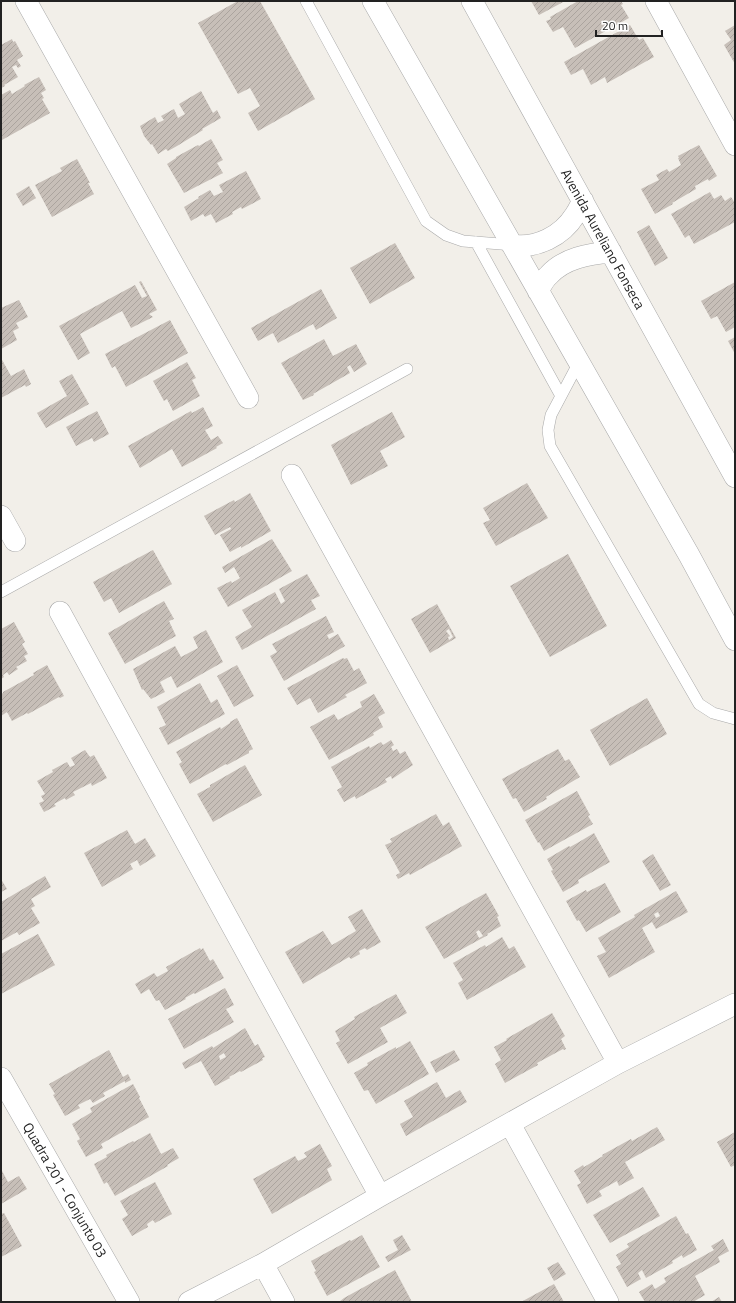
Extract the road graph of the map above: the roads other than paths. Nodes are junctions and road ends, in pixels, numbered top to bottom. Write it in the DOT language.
graph roads {
  1 [pos="26,1"];
  2 [pos="306,1"];
  3 [pos="373,1"];
  4 [pos="472,1"];
  5 [pos="656,1"];
  6 [pos="735,145"];
  7 [pos="582,201"];
  8 [pos="476,242"];
  9 [pos="512,245"];
  10 [pos="610,252"];
  11 [pos="538,291"];
  12 [pos="579,362"];
  13 [pos="407,369"];
  14 [pos="561,396"];
  15 [pos="248,398"];
  16 [pos="292,475"];
  17 [pos="735,477"];
  18 [pos="1,516"];
  19 [pos="15,541"];
  20 [pos="1,592"];
  21 [pos="60,612"];
  22 [pos="735,640"];
  23 [pos="735,719"];
  24 [pos="735,1004"];
  25 [pos="618,1063"];
  26 [pos="1,1078"];
  27 [pos="510,1124"];
  28 [pos="380,1196"];
  29 [pos="262,1264"];
  30 [pos="129,1302"];
  31 [pos="189,1302"];
  32 [pos="284,1302"];
  33 [pos="608,1302"];
  1 -- 15 [label="street"];
  2 -- 8 [label="lane"];
  3 -- 9 [label="street"];
  4 -- 7 [label="street, Avenida Aureliano Fonseca"];
  5 -- 6 [label="street"];
  7 -- 9 [label="street"];
  7 -- 10 [label="street, Avenida Aureliano Fonseca"];
  8 -- 9 [label="lane"];
  8 -- 14 [label="lane"];
  9 -- 11 [label="street"];
  10 -- 11 [label="street"];
  10 -- 17 [label="street, Avenida Aureliano Fonseca"];
  11 -- 12 [label="street"];
  12 -- 14 [label="lane"];
  12 -- 22 [label="street"];
  13 -- 20 [label="lane"];
  14 -- 23 [label="lane"];
  16 -- 25 [label="street"];
  18 -- 19 [label="street"];
  21 -- 28 [label="street"];
  24 -- 25 [label="street"];
  25 -- 27 [label="street"];
  26 -- 30 [label="street, Quadra 201 - Conjunto 03"];
  27 -- 28 [label="street"];
  27 -- 33 [label="street"];
  28 -- 29 [label="street"];
  29 -- 31 [label="street"];
  29 -- 32 [label="street"];
}
